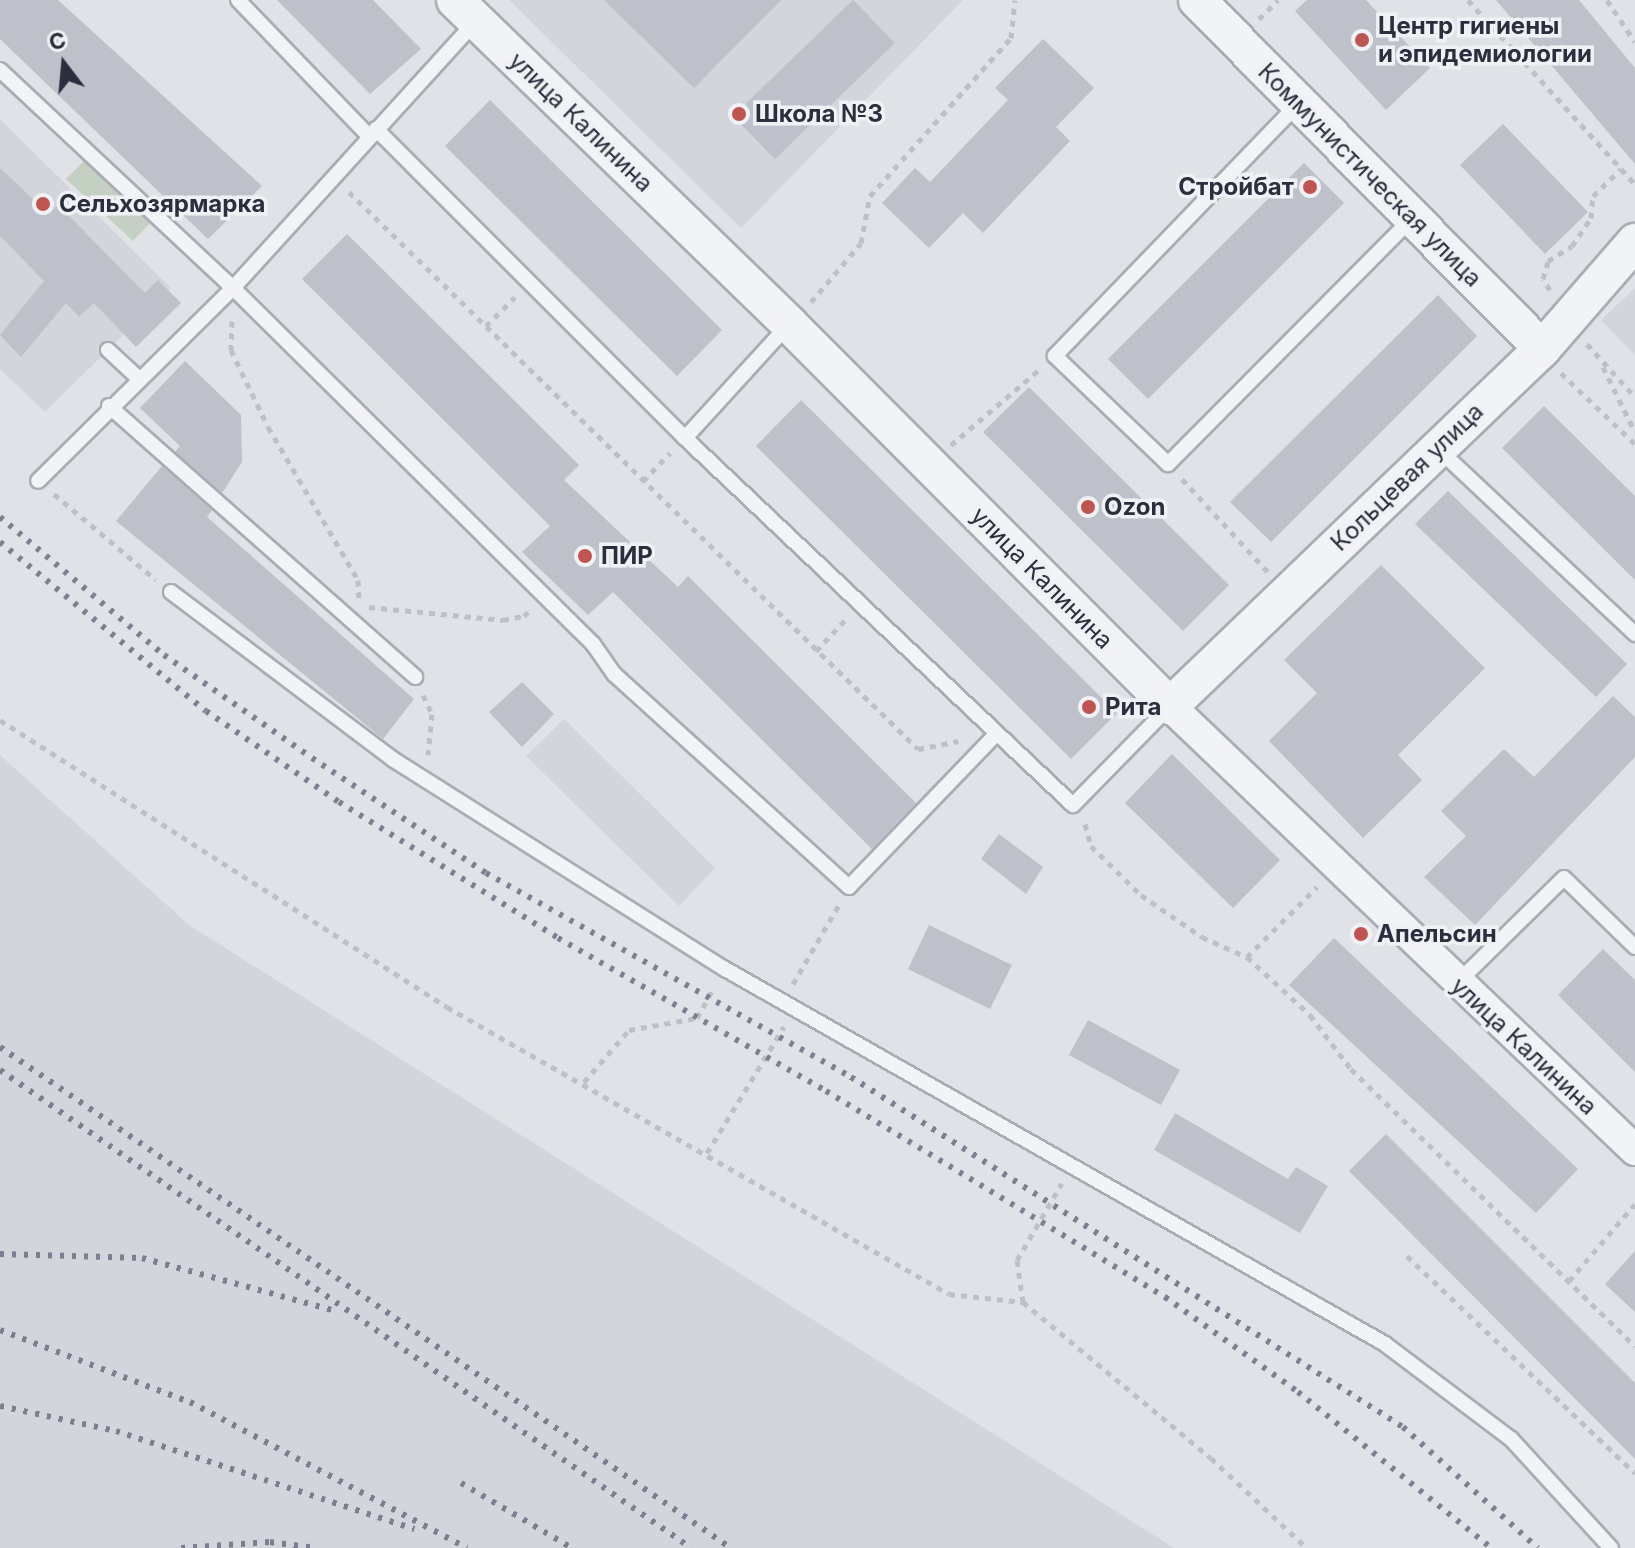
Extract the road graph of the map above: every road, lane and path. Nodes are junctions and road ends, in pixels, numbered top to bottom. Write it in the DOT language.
graph roads {
  1 [pos="238,0"];
  2 [pos="1015,0"];
  3 [pos="1197,0"];
  4 [pos="1278,0"];
  5 [pos="1468,0"];
  6 [pos="1607,0"];
  7 [pos="465,10"];
  8 [pos="1258,20"];
  9 [pos="1635,42"];
  10 [pos="0,70"];
  11 [pos="1298,104"];
  12 [pos="373,133"];
  13 [pos="1621,169"];
  14 [pos="334,177"];
  15 [pos="1635,184"];
  16 [pos="1413,217"];
  17 [pos="1635,242"];
  18 [pos="530,282"];
  19 [pos="233,288"];
  20 [pos="796,317"];
  21 [pos="1567,320"];
  22 [pos="486,326"];
  23 [pos="108,350"];
  24 [pos="1055,356"];
  25 [pos="1546,356"];
  26 [pos="1601,362"];
  27 [pos="138,378"];
  28 [pos="1635,397"];
  29 [pos="109,406"];
  30 [pos="1635,432"];
  31 [pos="685,438"];
  32 [pos="1635,444"];
  33 [pos="947,448"];
  34 [pos="1437,448"];
  35 [pos="1168,464"];
  36 [pos="38,481"];
  37 [pos="643,481"];
  38 [pos="171,592"];
  39 [pos="1286,592"];
  40 [pos="544,595"];
  41 [pos="860,603"];
  42 [pos="360,606"];
  43 [pos="369,618"];
  44 [pos="1635,634"];
  45 [pos="816,651"];
  46 [pos="415,677"];
  47 [pos="1170,706"];
  48 [pos="0,720"];
  49 [pos="996,734"];
  50 [pos="918,749"];
  51 [pos="425,781"];
  52 [pos="1082,795"];
  53 [pos="1338,867"];
  54 [pos="849,887"];
  55 [pos="1635,947"];
  56 [pos="1247,957"];
  57 [pos="725,969"];
  58 [pos="1458,983"];
  59 [pos="791,1003"];
  60 [pos="584,1082"];
  61 [pos="1635,1150"];
  62 [pos="707,1153"];
  63 [pos="1073,1162"];
  64 [pos="1635,1204"];
  65 [pos="1407,1256"];
  66 [pos="1569,1281"];
  67 [pos="1023,1302"];
  68 [pos="1635,1346"];
  69 [pos="1635,1473"];
  70 [pos="1307,1548"];
  71 [pos="1611,1548"];
  1 -- 12 [label="lane"];
  2 -- 20 [label="path"];
  3 -- 11 [label="street, Коммунистическая улица"];
  4 -- 8 [label="path"];
  5 -- 13 [label="path"];
  6 -- 9 [label="path"];
  7 -- 12 [label="lane"];
  7 -- 20 [label="street, улица Калинина"];
  10 -- 19 [label="lane"];
  11 -- 16 [label="street, Коммунистическая улица"];
  11 -- 24 [label="lane"];
  12 -- 14 [label="lane"];
  12 -- 18 [label="lane"];
  13 -- 15 [label="path"];
  13 -- 21 [label="path"];
  14 -- 19 [label="lane"];
  14 -- 22 [label="path"];
  16 -- 25 [label="street, Коммунистическая улица"];
  16 -- 35 [label="lane"];
  17 -- 21 [label="street, Кольцевая улица"];
  18 -- 22 [label="path"];
  18 -- 31 [label="lane"];
  19 -- 27 [label="lane"];
  19 -- 40 [label="lane"];
  19 -- 42 [label="path"];
  20 -- 31 [label="lane"];
  20 -- 47 [label="street, улица Калинина"];
  21 -- 25 [label="street, Кольцевая улица"];
  21 -- 26 [label="path"];
  22 -- 37 [label="path"];
  23 -- 27 [label="lane"];
  24 -- 33 [label="path"];
  24 -- 35 [label="lane"];
  25 -- 32 [label="path"];
  25 -- 34 [label="street, Кольцевая улица"];
  26 -- 28 [label="path"];
  26 -- 30 [label="path"];
  27 -- 29 [label="lane"];
  29 -- 36 [label="lane"];
  29 -- 46 [label="lane"];
  31 -- 37 [label="path"];
  31 -- 41 [label="lane"];
  34 -- 39 [label="street, Кольцевая улица"];
  34 -- 44 [label="lane"];
  35 -- 39 [label="path"];
  36 -- 38 [label="path"];
  37 -- 45 [label="path"];
  38 -- 51 [label="lane"];
  39 -- 47 [label="street, Кольцевая улица"];
  40 -- 42 [label="path"];
  40 -- 54 [label="lane"];
  41 -- 45 [label="path"];
  41 -- 49 [label="lane"];
  42 -- 43 [label="path"];
  45 -- 50 [label="path"];
  46 -- 51 [label="path"];
  47 -- 52 [label="lane"];
  47 -- 53 [label="street, улица Калинина"];
  48 -- 60 [label="path"];
  49 -- 52 [label="lane"];
  49 -- 54 [label="lane"];
  51 -- 57 [label="lane"];
  52 -- 56 [label="path"];
  53 -- 56 [label="path"];
  53 -- 58 [label="street, улица Калинина"];
  54 -- 59 [label="path"];
  55 -- 58 [label="lane"];
  56 -- 66 [label="path"];
  57 -- 59 [label="lane"];
  57 -- 60 [label="path"];
  58 -- 61 [label="street, улица Калинина"];
  59 -- 62 [label="path"];
  59 -- 63 [label="lane"];
  60 -- 62 [label="path"];
  62 -- 67 [label="path"];
  63 -- 67 [label="path"];
  63 -- 71 [label="lane"];
  64 -- 66 [label="path"];
  65 -- 69 [label="path"];
  66 -- 68 [label="path"];
  67 -- 70 [label="path"];
}
